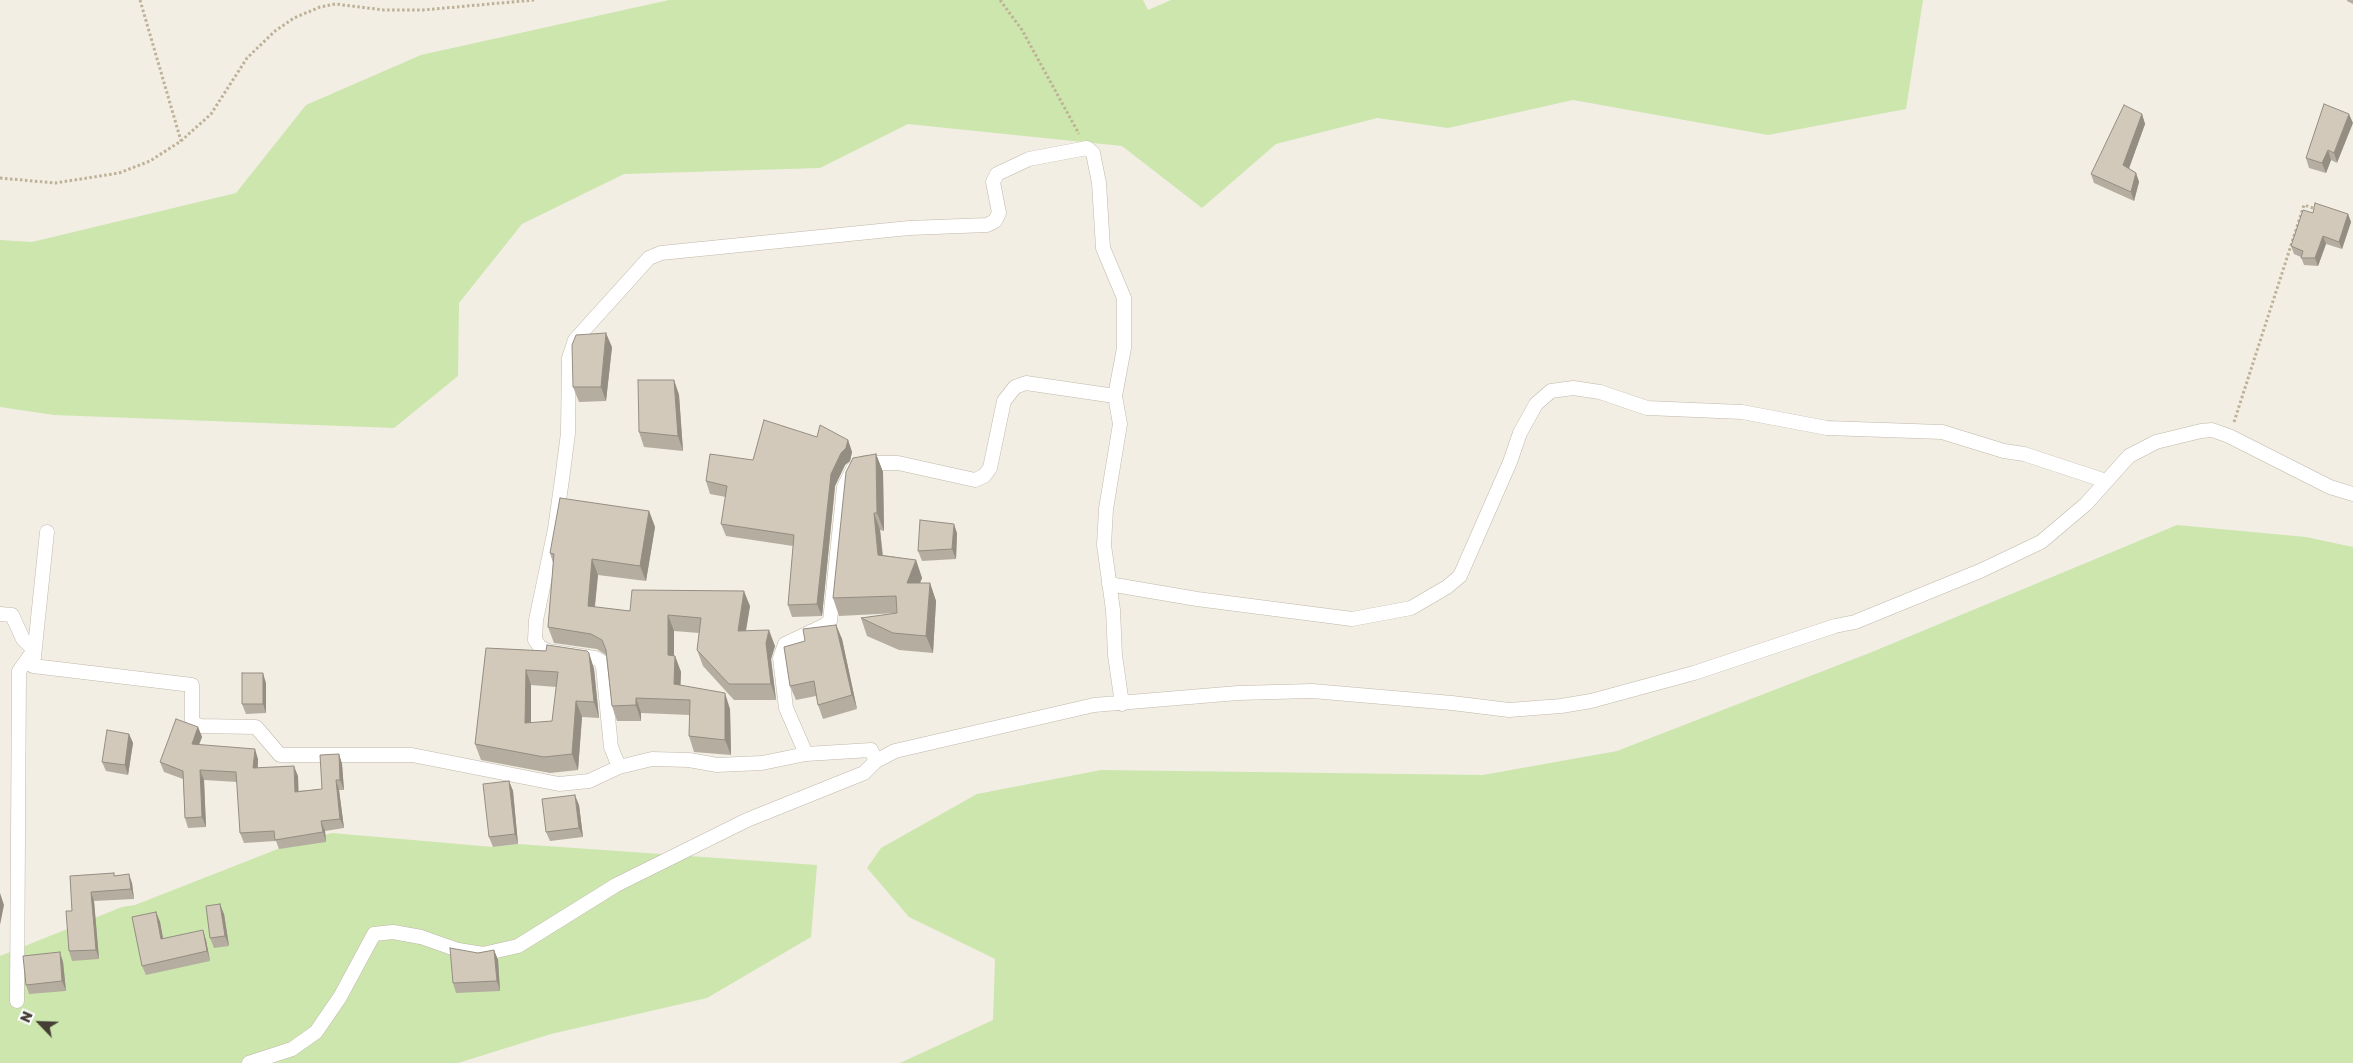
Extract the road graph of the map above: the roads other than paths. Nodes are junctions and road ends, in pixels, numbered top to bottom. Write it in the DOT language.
graph roads {
  1 [pos="1116,396"];
  2 [pos="2106,482"];
  3 [pos="2353,494"];
  4 [pos="47,532"];
  5 [pos="1109,584"];
  6 [pos="0,614"];
  7 [pos="34,650"];
  8 [pos="1122,704"];
  9 [pos="806,754"];
  10 [pos="876,761"];
  11 [pos="619,767"];
  12 [pos="17,1001"];
  13 [pos="248,1063"];
  1 -- 5 [label="street"];
  1 -- 9 [label="street"];
  1 -- 11 [label="street"];
  2 -- 3 [label="street"];
  2 -- 5 [label="street"];
  2 -- 8 [label="street"];
  4 -- 7 [label="street"];
  5 -- 8 [label="street"];
  6 -- 7 [label="street"];
  7 -- 11 [label="street"];
  7 -- 12 [label="street"];
  8 -- 10 [label="street"];
  9 -- 10 [label="street"];
  9 -- 11 [label="street"];
  10 -- 13 [label="street"];
}
